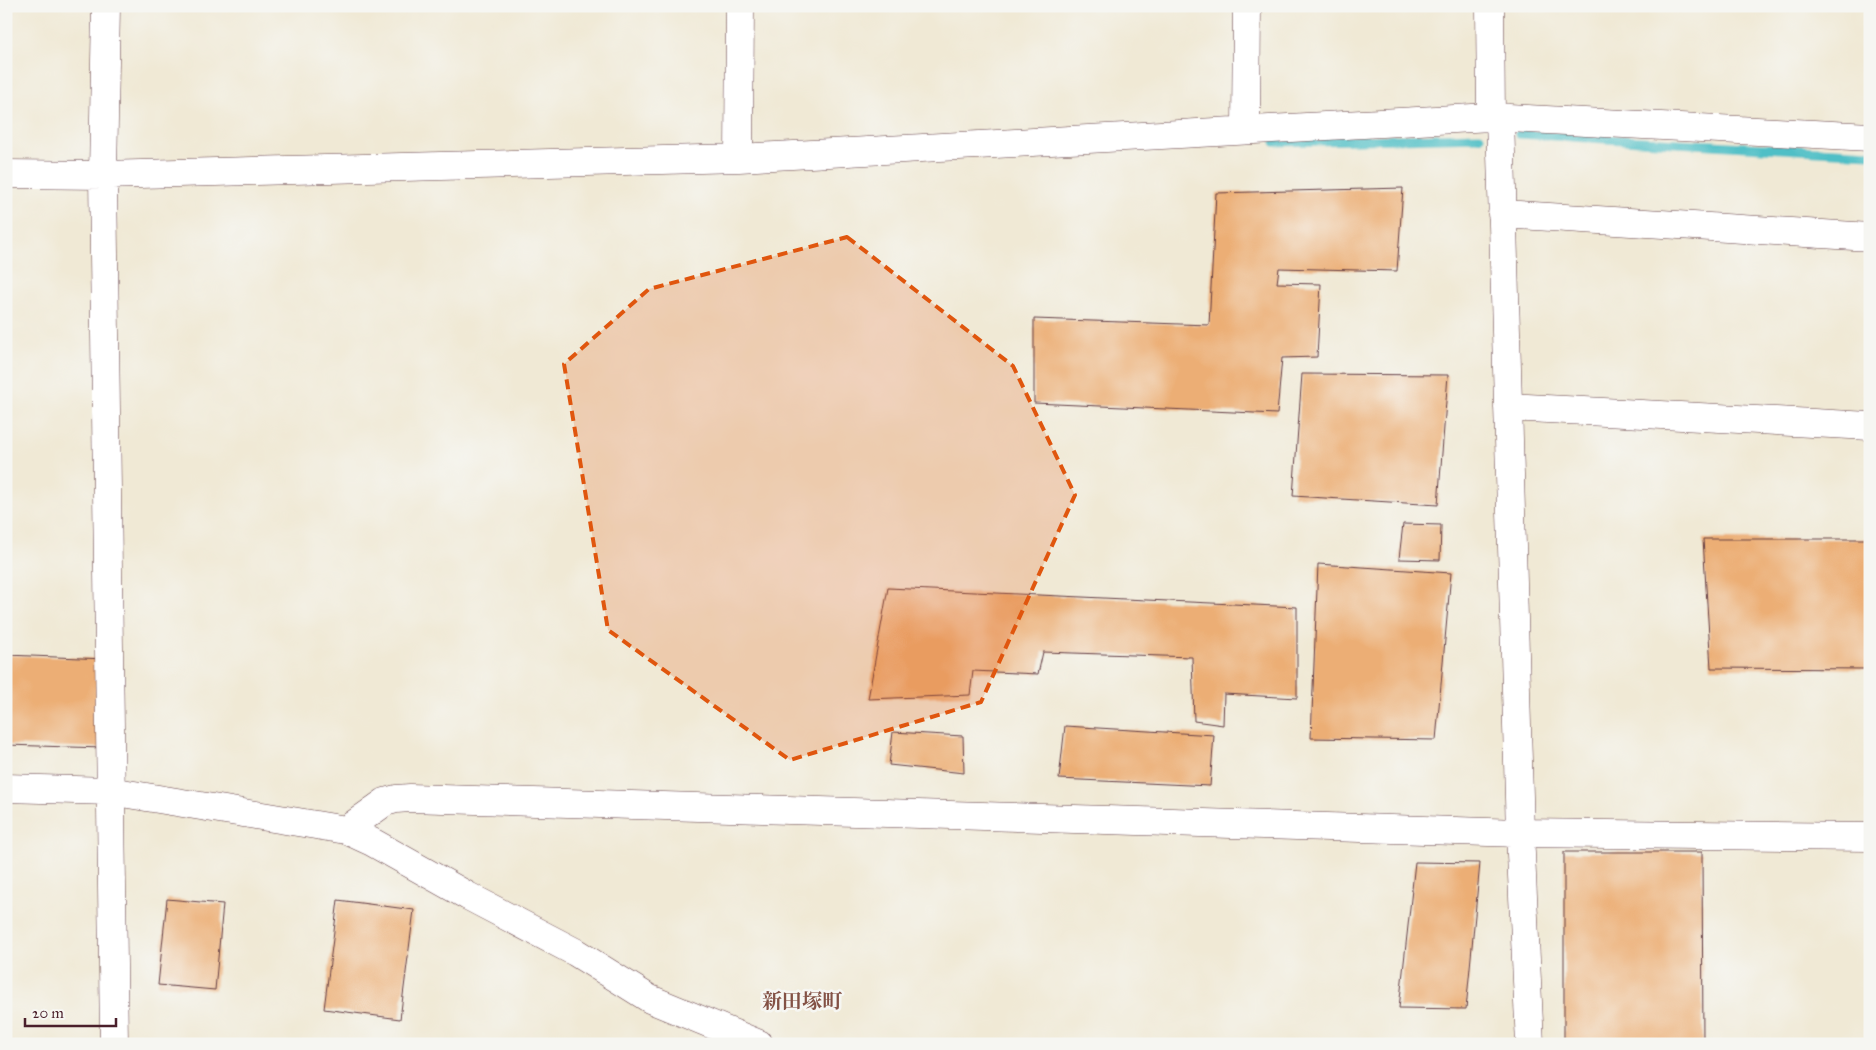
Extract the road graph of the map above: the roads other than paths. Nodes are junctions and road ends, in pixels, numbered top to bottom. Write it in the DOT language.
graph roads {
  1 [pos="106,6"];
  2 [pos="740,6"];
  3 [pos="1247,6"];
  4 [pos="1490,6"];
  5 [pos="1496,117"];
  6 [pos="1246,130"];
  7 [pos="1870,137"];
  8 [pos="738,158"];
  9 [pos="6,174"];
  10 [pos="102,174"];
  11 [pos="1502,214"];
  12 [pos="1870,237"];
  13 [pos="1508,407"];
  14 [pos="1870,426"];
  15 [pos="6,788"];
  16 [pos="110,791"];
  17 [pos="346,830"];
  18 [pos="1520,833"];
  19 [pos="1870,837"];
  20 [pos="114,1044"];
  21 [pos="759,1044"];
  22 [pos="1530,1044"];
  1 -- 10 [label="street"];
  2 -- 8 [label="street"];
  3 -- 6 [label="street"];
  4 -- 5 [label="street"];
  5 -- 6 [label="street"];
  5 -- 7 [label="street"];
  5 -- 11 [label="street"];
  6 -- 8 [label="street"];
  8 -- 10 [label="street"];
  9 -- 10 [label="street"];
  10 -- 16 [label="street"];
  11 -- 12 [label="street"];
  11 -- 13 [label="street"];
  13 -- 14 [label="street"];
  13 -- 18 [label="street"];
  15 -- 16 [label="street"];
  16 -- 17 [label="street"];
  16 -- 20 [label="street"];
  17 -- 18 [label="street"];
  17 -- 21 [label="street"];
  18 -- 19 [label="street"];
  18 -- 22 [label="street"];
}
